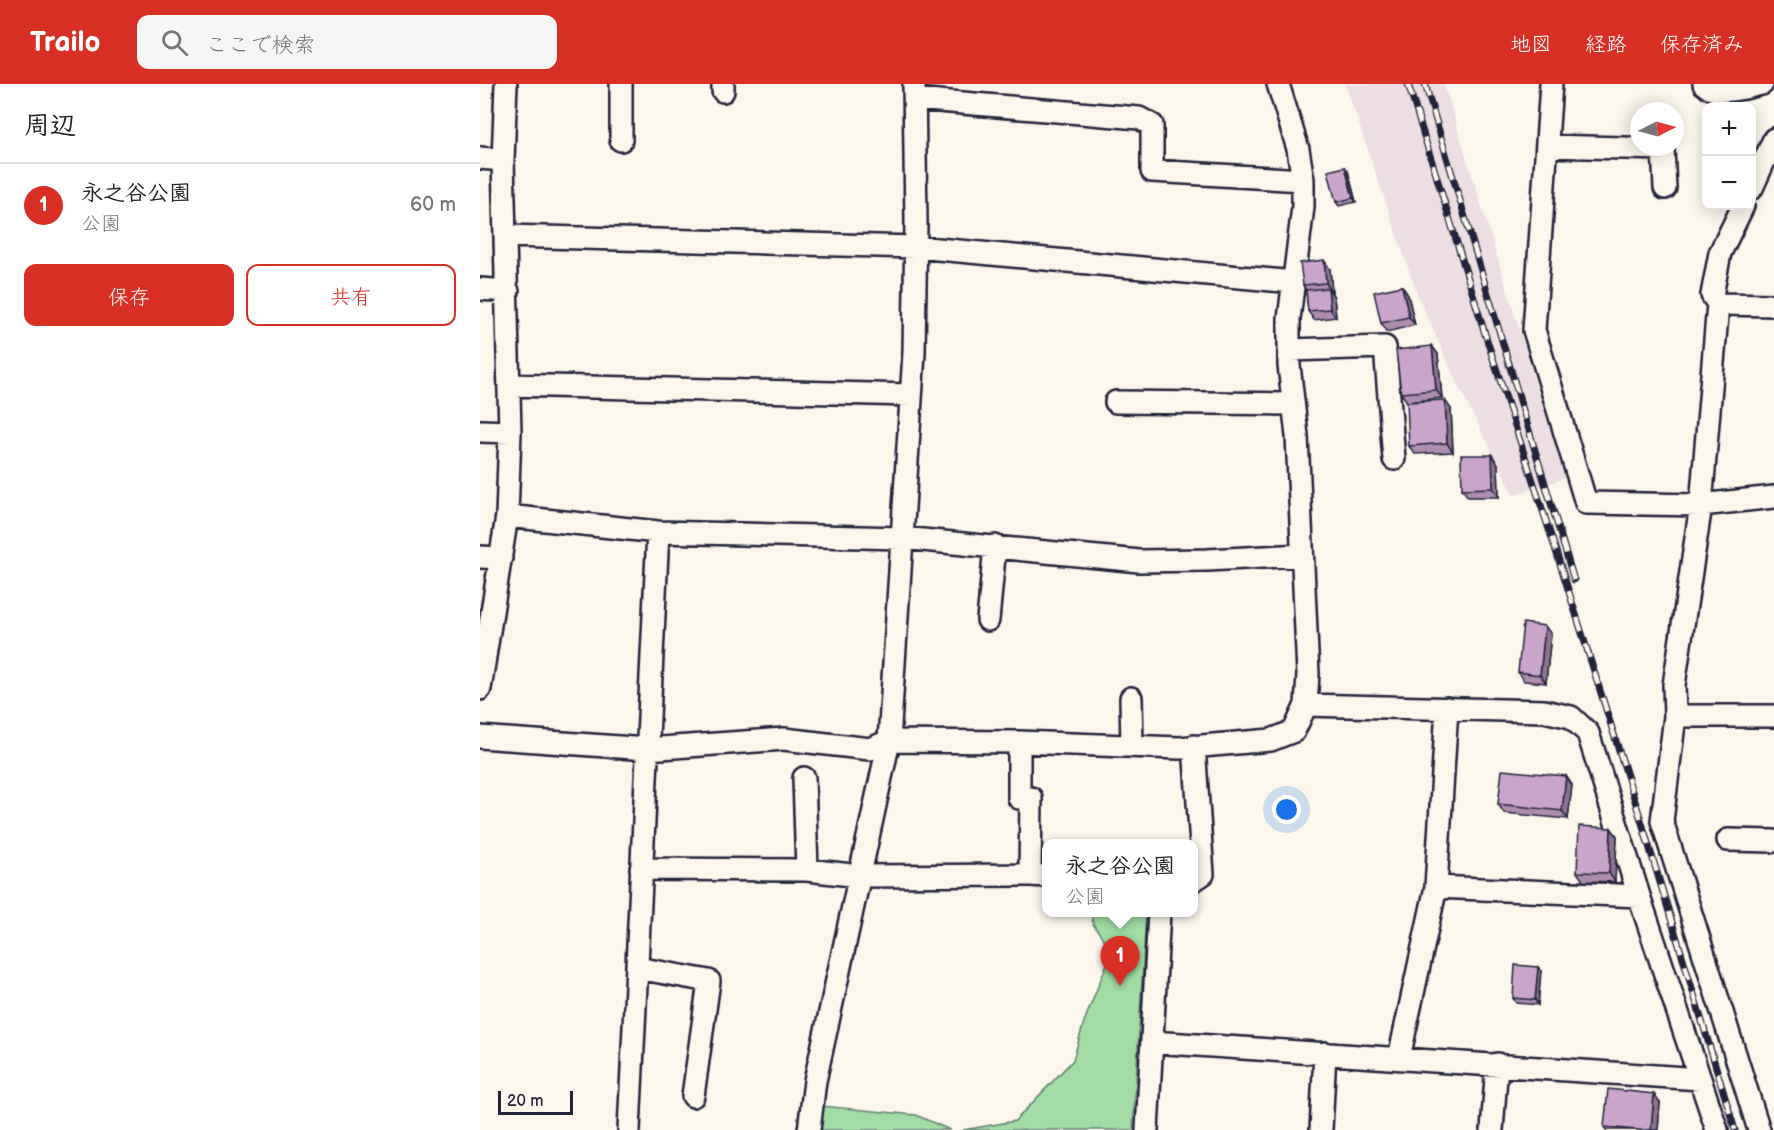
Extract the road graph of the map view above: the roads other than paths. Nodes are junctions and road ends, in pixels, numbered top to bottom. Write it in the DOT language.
graph roads {
  1 [pos="506,84"];
  2 [pos="621,84"];
  3 [pos="1278,84"];
  4 [pos="1551,84"];
  5 [pos="1704,84"];
  6 [pos="1762,84"];
  7 [pos="915,92"];
  8 [pos="1774,139"];
  9 [pos="621,140"];
  10 [pos="1547,146"];
  11 [pos="480,158"];
  12 [pos="503,160"];
  13 [pos="1756,179"];
  14 [pos="1304,180"];
  15 [pos="1665,188"];
  16 [pos="1741,210"];
  17 [pos="506,236"];
  18 [pos="916,247"];
  19 [pos="1294,282"];
  20 [pos="480,289"];
  21 [pos="507,291"];
  22 [pos="1718,304"];
  23 [pos="1774,305"];
  24 [pos="1289,350"];
  25 [pos="509,385"];
  26 [pos="911,395"];
  27 [pos="1116,402"];
  28 [pos="1293,404"];
  29 [pos="480,431"];
  30 [pos="510,432"];
  31 [pos="1394,459"];
  32 [pos="1774,497"];
  33 [pos="1701,506"];
  34 [pos="507,516"];
  35 [pos="658,532"];
  36 [pos="902,537"];
  37 [pos="995,546"];
  38 [pos="1302,555"];
  39 [pos="480,557"];
  40 [pos="501,558"];
  41 [pos="988,620"];
  42 [pos="480,688"];
  43 [pos="1131,698"];
  44 [pos="1306,705"];
  45 [pos="1447,708"];
  46 [pos="1675,716"];
  47 [pos="1774,716"];
  48 [pos="480,737"];
  49 [pos="889,741"];
  50 [pos="1019,742"];
  51 [pos="1132,746"];
  52 [pos="1194,746"];
  53 [pos="646,749"];
  54 [pos="804,778"];
  55 [pos="1728,840"];
  56 [pos="1774,841"];
  57 [pos="641,869"];
  58 [pos="807,870"];
  59 [pos="860,876"];
  60 [pos="1038,876"];
  61 [pos="1198,877"];
  62 [pos="1436,887"];
  63 [pos="1639,896"];
  64 [pos="1158,917"];
  65 [pos="637,968"];
  66 [pos="1152,1042"];
  67 [pos="1325,1053"];
  68 [pos="1399,1058"];
  69 [pos="1497,1064"];
  70 [pos="1700,1079"];
  71 [pos="693,1096"];
  72 [pos="629,1130"];
  73 [pos="809,1130"];
  74 [pos="1147,1130"];
  75 [pos="1321,1130"];
  76 [pos="1492,1130"];
  77 [pos="1717,1130"];
  78 [pos="1760,1130"];
  1 -- 12 [label="street"];
  2 -- 9 [label="street"];
  3 -- 14 [label="street"];
  4 -- 10 [label="street"];
  5 -- 6 [label="street"];
  7 -- 14 [label="street"];
  7 -- 18 [label="street"];
  8 -- 13 [label="street"];
  10 -- 15 [label="street"];
  10 -- 33 [label="street"];
  11 -- 12 [label="street"];
  12 -- 17 [label="street"];
  14 -- 19 [label="street"];
  16 -- 22 [label="street"];
  17 -- 18 [label="street"];
  17 -- 21 [label="street"];
  18 -- 19 [label="street"];
  18 -- 26 [label="street"];
  19 -- 24 [label="street"];
  20 -- 21 [label="street"];
  21 -- 25 [label="street"];
  22 -- 23 [label="street"];
  22 -- 33 [label="street"];
  24 -- 28 [label="street"];
  24 -- 31 [label="street"];
  25 -- 26 [label="street"];
  25 -- 30 [label="street"];
  26 -- 36 [label="street"];
  27 -- 28 [label="street"];
  28 -- 38 [label="street"];
  29 -- 30 [label="street"];
  30 -- 34 [label="street"];
  32 -- 33 [label="street"];
  33 -- 46 [label="street"];
  34 -- 35 [label="street"];
  34 -- 40 [label="street"];
  35 -- 36 [label="street"];
  35 -- 53 [label="street"];
  36 -- 37 [label="street"];
  36 -- 49 [label="street"];
  37 -- 38 [label="street"];
  37 -- 41 [label="street"];
  38 -- 44 [label="street"];
  39 -- 40 [label="street"];
  40 -- 42 [label="street"];
  43 -- 51 [label="street"];
  44 -- 45 [label="street"];
  44 -- 52 [label="street"];
  45 -- 62 [label="street"];
  45 -- 63 [label="street"];
  46 -- 47 [label="street"];
  46 -- 78 [label="street"];
  48 -- 53 [label="street"];
  49 -- 50 [label="street"];
  49 -- 53 [label="street"];
  49 -- 59 [label="street"];
  50 -- 51 [label="street"];
  50 -- 60 [label="street"];
  51 -- 52 [label="street"];
  52 -- 61 [label="street"];
  53 -- 57 [label="street"];
  54 -- 58 [label="street"];
  55 -- 56 [label="street"];
  57 -- 58 [label="street"];
  57 -- 65 [label="street"];
  58 -- 59 [label="street"];
  59 -- 60 [label="street"];
  59 -- 73 [label="street"];
  62 -- 63 [label="street"];
  62 -- 68 [label="street"];
  63 -- 70 [label="street"];
  64 -- 66 [label="street"];
  65 -- 71 [label="street"];
  65 -- 72 [label="street"];
  66 -- 67 [label="street"];
  66 -- 74 [label="street"];
  67 -- 68 [label="street"];
  67 -- 75 [label="street"];
  68 -- 69 [label="street"];
  69 -- 70 [label="street"];
  69 -- 76 [label="street"];
  70 -- 77 [label="street"];
}
